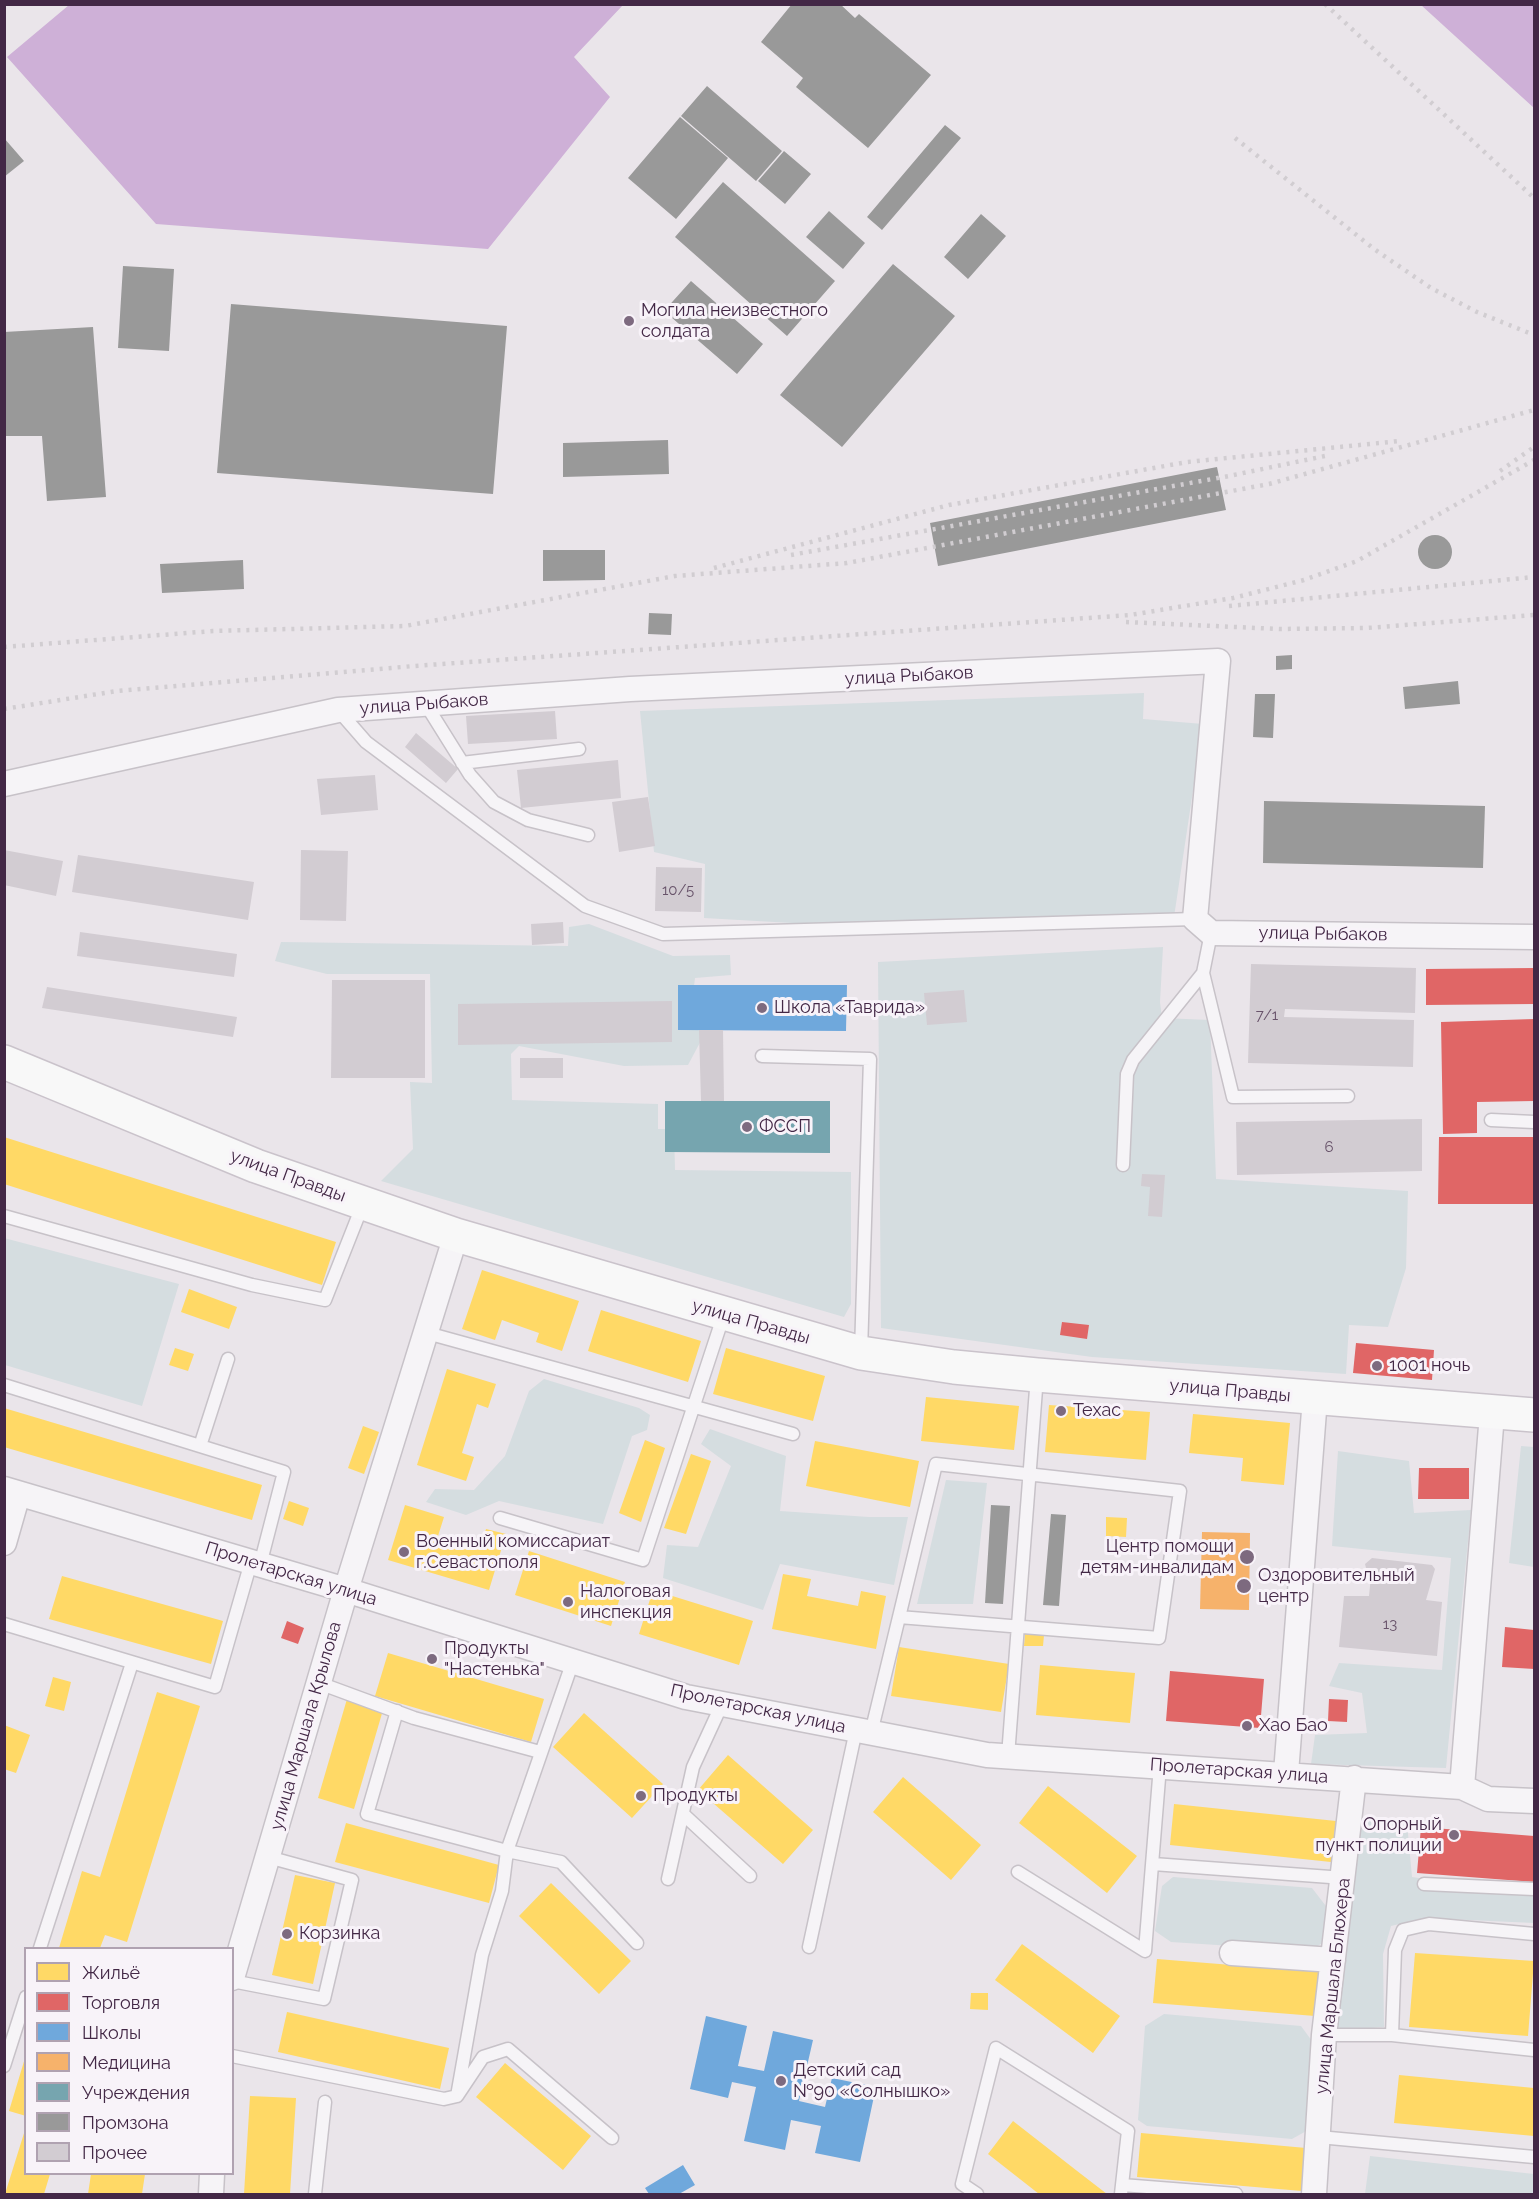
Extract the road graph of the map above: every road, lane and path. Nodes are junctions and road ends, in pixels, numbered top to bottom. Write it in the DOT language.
graph roads {
  1 [pos="424,704"];
  2 [pos="338,710"];
  3 [pos="579,749"];
  4 [pos="462,763"];
  5 [pos="4,784"];
  6 [pos="588,835"];
  7 [pos="1203,926"];
  8 [pos="1534,937"];
  9 [pos="1203,973"];
  10 [pos="762,1056"];
  11 [pos="4,1062"];
  12 [pos="1348,1096"];
  13 [pos="1491,1120"];
  14 [pos="1534,1122"];
  15 [pos="1123,1165"];
  16 [pos="363,1203"];
  17 [pos="4,1216"];
  18 [pos="456,1234"];
  19 [pos="724,1314"];
  20 [pos="427,1333"];
  21 [pos="861,1353"];
  22 [pos="228,1359"];
  23 [pos="1037,1375"];
  24 [pos="4,1385"];
  25 [pos="1315,1398"];
  26 [pos="694,1407"];
  27 [pos="1492,1414"];
  28 [pos="1534,1415"];
  29 [pos="793,1434"];
  30 [pos="200,1446"];
  31 [pos="1029,1474"];
  32 [pos="11,1492"];
  33 [pos="500,1518"];
  34 [pos="4,1543"];
  35 [pos="255,1563"];
  36 [pos="346,1590"];
  37 [pos="899,1617"];
  38 [pos="4,1624"];
  39 [pos="1018,1626"];
  40 [pos="573,1661"];
  41 [pos="132,1663"];
  42 [pos="319,1683"];
  43 [pos="722,1704"];
  44 [pos="397,1711"];
  45 [pos="863,1731"];
  46 [pos="540,1752"];
  47 [pos="1008,1756"];
  48 [pos="1160,1766"];
  49 [pos="1286,1773"];
  50 [pos="1353,1778"];
  51 [pos="1462,1787"];
  52 [pos="1534,1801"];
  53 [pos="683,1814"];
  54 [pos="507,1851"];
  55 [pos="268,1857"];
  56 [pos="1153,1864"];
  57 [pos="1018,1872"];
  58 [pos="750,1876"];
  59 [pos="1344,1878"];
  60 [pos="668,1879"];
  61 [pos="1424,1884"];
  62 [pos="1534,1889"];
  63 [pos="1534,1934"];
  64 [pos="637,1943"];
  65 [pos="40,1947"];
  66 [pos="809,1947"];
  67 [pos="1232,1953"];
  68 [pos="1334,1960"];
  69 [pos="234,1972"];
  70 [pos="234,1979"];
  71 [pos="24,2003"];
  72 [pos="1392,2035"];
  73 [pos="1324,2036"];
  74 [pos="1534,2050"];
  75 [pos="234,2056"];
  76 [pos="4,2066"];
  77 [pos="458,2096"];
  78 [pos="325,2102"];
  79 [pos="1319,2137"];
  80 [pos="612,2138"];
  81 [pos="1534,2157"];
  82 [pos="212,2175"];
  83 [pos="1121,2190"];
  84 [pos="211,2194"];
  85 [pos="315,2194"];
  86 [pos="977,2194"];
  87 [pos="1236,2194"];
  88 [pos="1314,2194"];
  1 -- 2 [label="street, улица Рыбаков"];
  1 -- 4 [label="lane"];
  1 -- 7 [label="street, улица Рыбаков"];
  2 -- 5 [label="street, улица Рыбаков"];
  2 -- 7 [label="lane"];
  3 -- 4 [label="lane"];
  4 -- 6 [label="lane"];
  7 -- 8 [label="street, улица Рыбаков"];
  7 -- 9 [label="lane"];
  9 -- 12 [label="lane"];
  9 -- 15 [label="lane"];
  10 -- 21 [label="lane"];
  11 -- 16 [label="main road, улица Правды"];
  13 -- 14 [label="lane"];
  16 -- 17 [label="lane"];
  16 -- 18 [label="main road, улица Правды"];
  18 -- 19 [label="main road, улица Правды"];
  18 -- 20 [label="street, улица Маршала Крылова"];
  19 -- 21 [label="main road, улица Правды"];
  19 -- 26 [label="lane"];
  20 -- 26 [label="lane"];
  20 -- 36 [label="street, улица Маршала Крылова"];
  21 -- 23 [label="main road, улица Правды"];
  22 -- 30 [label="lane"];
  23 -- 25 [label="main road, улица Правды"];
  23 -- 31 [label="lane"];
  24 -- 30 [label="lane"];
  25 -- 27 [label="main road, улица Правды"];
  25 -- 49 [label="street"];
  26 -- 29 [label="lane"];
  26 -- 33 [label="lane"];
  27 -- 28 [label="main road, улица Правды"];
  27 -- 51 [label="street"];
  30 -- 35 [label="lane"];
  31 -- 37 [label="lane"];
  31 -- 39 [label="lane"];
  31 -- 39 [label="lane"];
  32 -- 34 [label="street"];
  32 -- 35 [label="street, Пролетарская улица"];
  35 -- 36 [label="street, Пролетарская улица"];
  35 -- 41 [label="lane"];
  36 -- 40 [label="street, Пролетарская улица"];
  36 -- 42 [label="street, улица Маршала Крылова"];
  37 -- 39 [label="lane"];
  37 -- 45 [label="lane"];
  38 -- 41 [label="lane"];
  39 -- 47 [label="lane"];
  40 -- 43 [label="street, Пролетарская улица"];
  40 -- 46 [label="lane"];
  41 -- 65 [label="lane"];
  42 -- 44 [label="lane"];
  42 -- 55 [label="street, улица Маршала Крылова"];
  43 -- 45 [label="street, Пролетарская улица"];
  43 -- 53 [label="lane"];
  44 -- 46 [label="lane"];
  44 -- 54 [label="lane"];
  45 -- 47 [label="street, Пролетарская улица"];
  45 -- 66 [label="lane"];
  46 -- 54 [label="lane"];
  47 -- 48 [label="street, Пролетарская улица"];
  48 -- 49 [label="street, Пролетарская улица"];
  48 -- 56 [label="lane"];
  49 -- 50 [label="street, Пролетарская улица"];
  50 -- 51 [label="street, Пролетарская улица"];
  50 -- 59 [label="street, улица Маршала Блюхера"];
  51 -- 52 [label="street, Пролетарская улица"];
  53 -- 58 [label="lane"];
  53 -- 60 [label="lane"];
  54 -- 64 [label="lane"];
  54 -- 77 [label="lane"];
  55 -- 69 [label="street, улица Маршала Крылова"];
  55 -- 70 [label="lane"];
  56 -- 57 [label="lane"];
  56 -- 59 [label="lane"];
  59 -- 68 [label="street, улица Маршала Блюхера"];
  61 -- 62 [label="lane"];
  63 -- 72 [label="lane"];
  67 -- 68 [label="street"];
  68 -- 73 [label="street, улица Маршала Блюхера"];
  71 -- 76 [label="lane"];
  72 -- 73 [label="lane"];
  72 -- 74 [label="lane"];
  73 -- 79 [label="street, улица Маршала Блюхера"];
  75 -- 77 [label="lane"];
  77 -- 80 [label="lane"];
  78 -- 85 [label="lane"];
  79 -- 81 [label="lane"];
  79 -- 88 [label="street, улица Маршала Блюхера"];
  82 -- 84 [label="street"];
  83 -- 86 [label="lane"];
  83 -- 87 [label="lane"];
}
